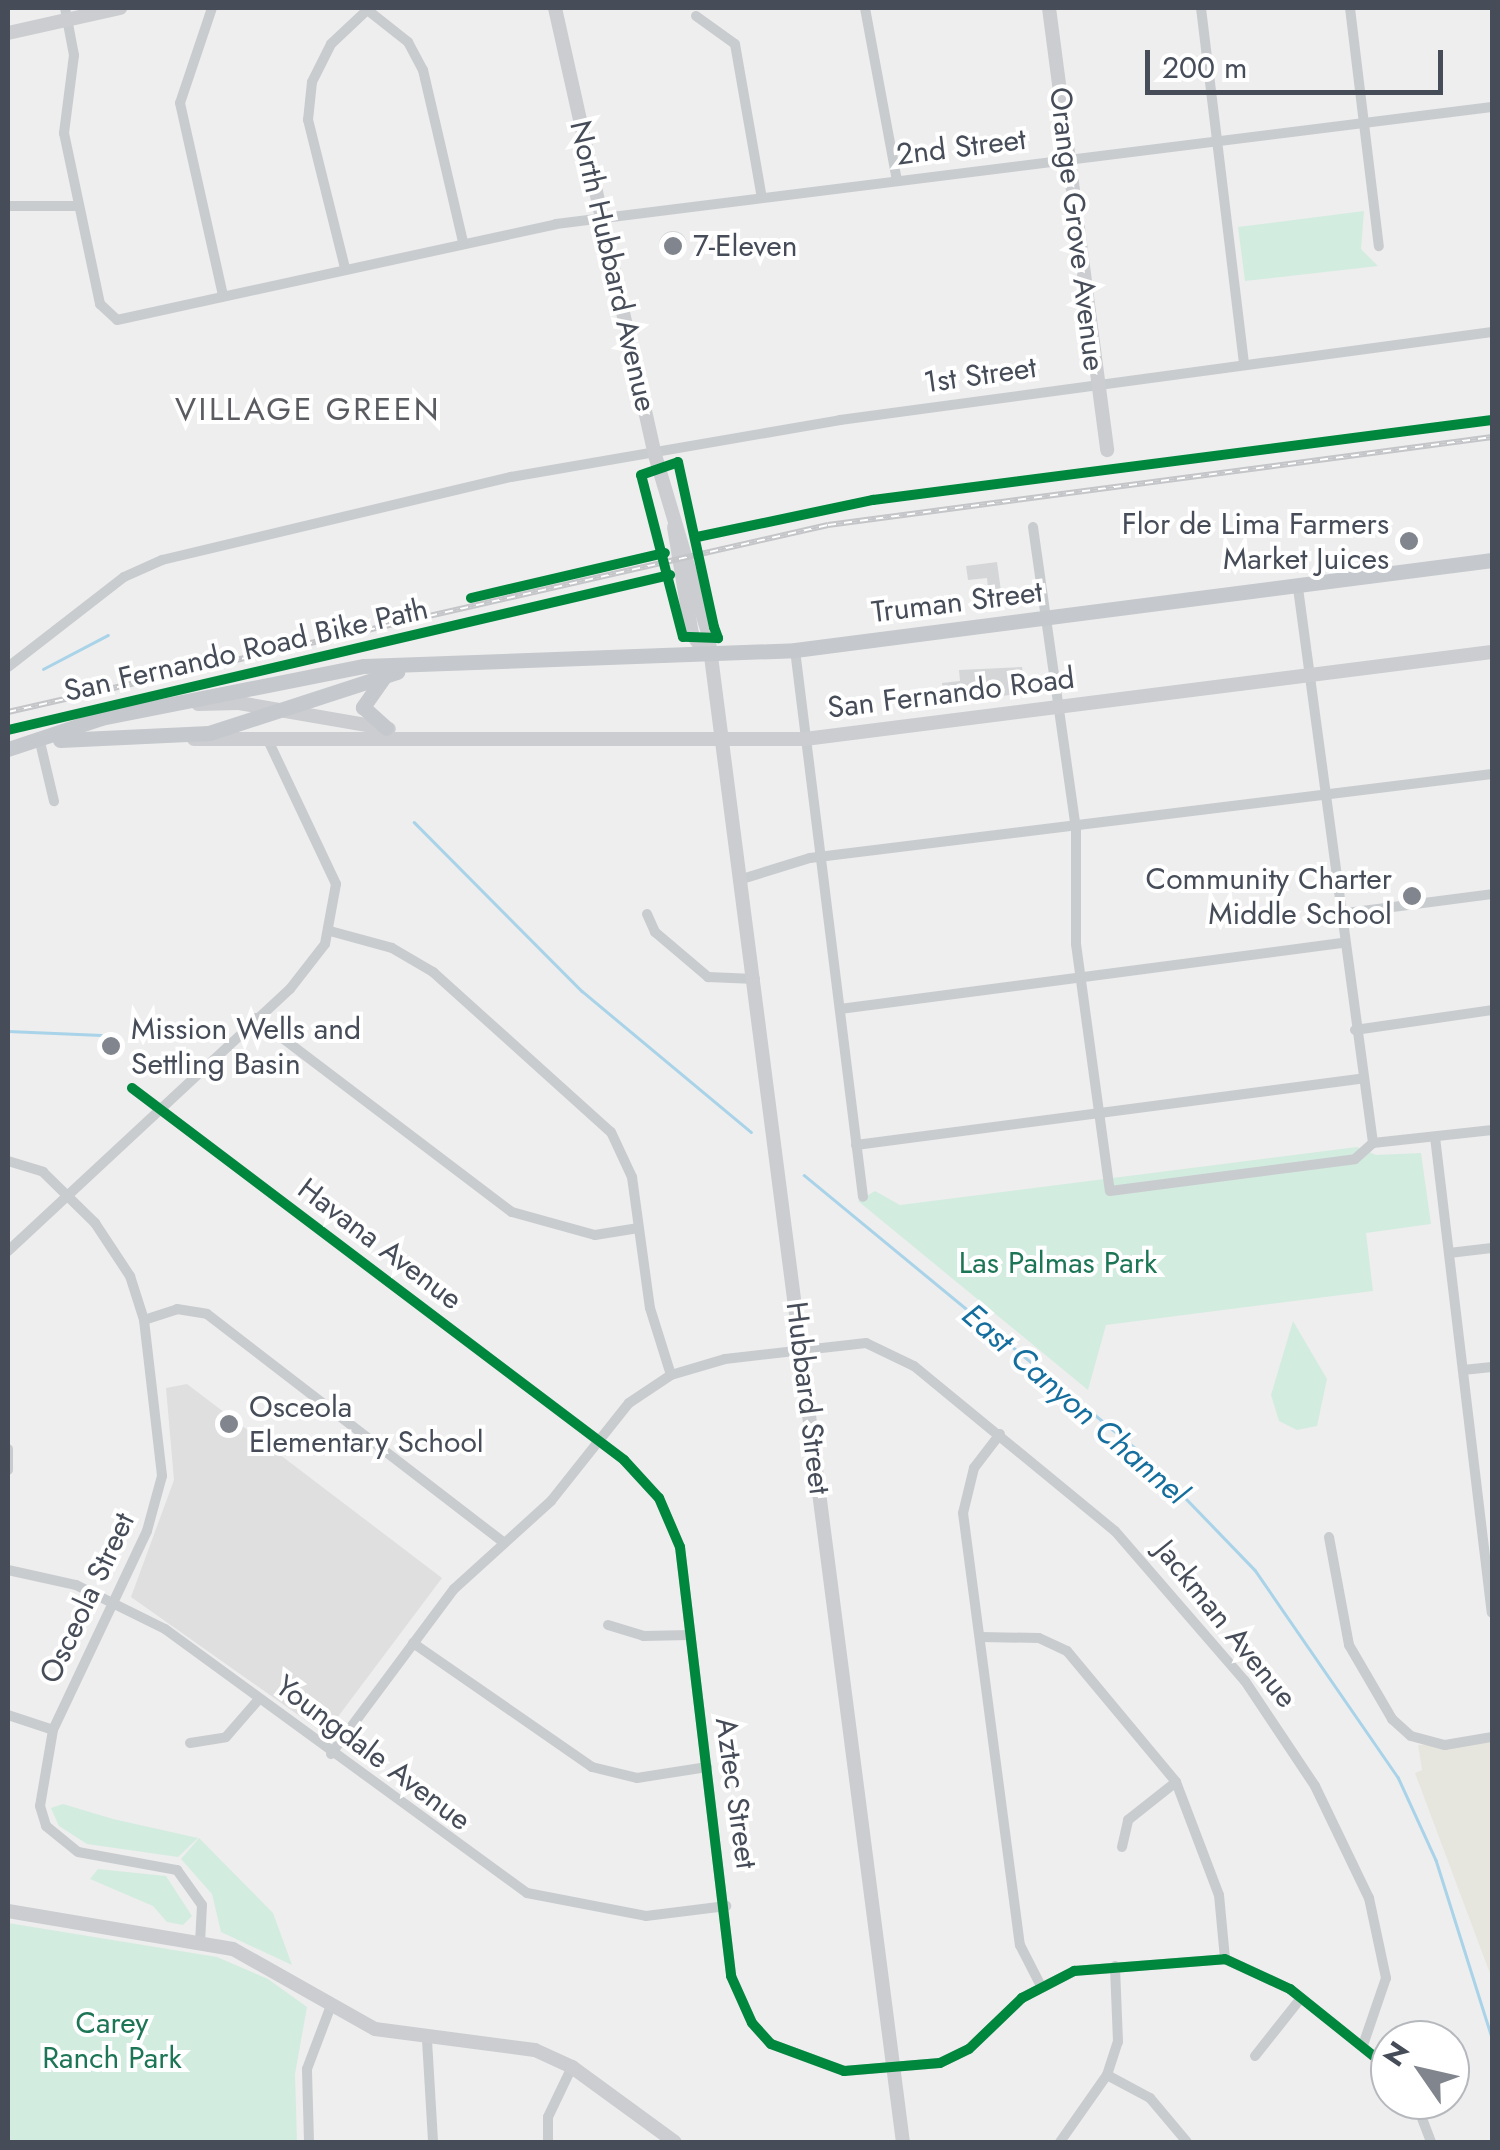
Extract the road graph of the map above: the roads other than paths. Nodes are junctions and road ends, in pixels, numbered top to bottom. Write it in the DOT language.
graph roads {
  1 [pos="120,8"];
  2 [pos="212,8"];
  3 [pos="555,8"];
  4 [pos="865,8"];
  5 [pos="1049,8"];
  6 [pos="1201,8"];
  7 [pos="1350,8"];
  8 [pos="365,9"];
  9 [pos="67,14"];
  10 [pos="696,16"];
  11 [pos="8,34"];
  12 [pos="1492,107"];
  13 [pos="1364,120"];
  14 [pos="1218,139"];
  15 [pos="1069,158"];
  16 [pos="897,180"];
  17 [pos="762,198"];
  18 [pos="8,206"];
  19 [pos="79,206"];
  20 [pos="604,220"];
  21 [pos="463,242"];
  22 [pos="1379,246"];
  23 [pos="345,268"];
  24 [pos="223,296"];
  25 [pos="1492,332"];
  26 [pos="1244,364"];
  27 [pos="1096,384"];
  28 [pos="1107,450"];
  29 [pos="656,455"];
  30 [pos="1033,527"];
  31 [pos="682,555"];
  32 [pos="1492,560"];
  33 [pos="1298,588"];
  34 [pos="1046,620"];
  35 [pos="794,650"];
  36 [pos="1492,652"];
  37 [pos="706,655"];
  38 [pos="425,664"];
  39 [pos="8,667"];
  40 [pos="389,674"];
  41 [pos="1308,676"];
  42 [pos="1056,708"];
  43 [pos="284,710"];
  44 [pos="386,728"];
  45 [pos="76,729"];
  46 [pos="414,737"];
  47 [pos="173,739"];
  48 [pos="805,739"];
  49 [pos="723,740"];
  50 [pos="40,742"];
  51 [pos="269,742"];
  52 [pos="8,749"];
  53 [pos="1492,774"];
  54 [pos="1324,796"];
  55 [pos="54,800"];
  56 [pos="1076,830"];
  57 [pos="820,858"];
  58 [pos="742,880"];
  59 [pos="1492,894"];
  60 [pos="647,914"];
  61 [pos="1339,914"];
  62 [pos="330,931"];
  63 [pos="1342,942"];
  64 [pos="756,979"];
  65 [pos="1082,979"];
  66 [pos="840,1009"];
  67 [pos="1492,1010"];
  68 [pos="256,1018"];
  69 [pos="1354,1030"];
  70 [pos="1359,1079"];
  71 [pos="132,1088"];
  72 [pos="155,1106"];
  73 [pos="1098,1114"];
  74 [pos="1492,1130"];
  75 [pos="1434,1138"];
  76 [pos="1373,1142"];
  77 [pos="856,1145"];
  78 [pos="8,1161"];
  79 [pos="63,1192"];
  80 [pos="863,1197"];
  81 [pos="638,1228"];
  82 [pos="1492,1248"];
  83 [pos="8,1251"];
  84 [pos="1449,1253"];
  85 [pos="144,1320"];
  86 [pos="802,1351"];
  87 [pos="1492,1366"];
  88 [pos="1463,1370"];
  89 [pos="671,1376"];
  90 [pos="1000,1434"];
  91 [pos="597,1440"];
  92 [pos="8,1449"];
  93 [pos="8,1470"];
  94 [pos="1492,1486"];
  95 [pos="1477,1488"];
  96 [pos="1329,1537"];
  97 [pos="504,1544"];
  98 [pos="8,1570"];
  99 [pos="112,1603"];
  100 [pos="1492,1604"];
  101 [pos="1492,1613"];
  102 [pos="608,1625"];
  103 [pos="690,1636"];
  104 [pos="981,1637"];
  105 [pos="413,1643"];
  106 [pos="259,1699"];
  107 [pos="8,1715"];
  108 [pos="53,1730"];
  109 [pos="1492,1738"];
  110 [pos="190,1743"];
  111 [pos="331,1754"];
  112 [pos="708,1768"];
  113 [pos="1176,1782"];
  114 [pos="1122,1848"];
  115 [pos="726,1906"];
  116 [pos="8,1911"];
  117 [pos="200,1941"];
  118 [pos="1225,1959"];
  119 [pos="1115,1966"];
  120 [pos="1041,1986"];
  121 [pos="1301,1998"];
  122 [pos="330,2008"];
  123 [pos="427,2040"];
  124 [pos="1363,2045"];
  125 [pos="1370,2051"];
  126 [pos="1255,2056"];
  127 [pos="572,2066"];
  128 [pos="894,2070"];
  129 [pos="1108,2075"];
  130 [pos="668,2141"];
  131 [pos="309,2142"];
  132 [pos="433,2142"];
  133 [pos="548,2142"];
  134 [pos="904,2142"];
  135 [pos="1060,2142"];
  136 [pos="1187,2142"];
  1 -- 9 [label="main road"];
  2 -- 24 [label="street"];
  3 -- 20 [label="main road, North Hubbard Avenue"];
  4 -- 16 [label="street"];
  5 -- 15 [label="main road, Orange Grove Avenue"];
  6 -- 14 [label="street"];
  7 -- 13 [label="street"];
  8 -- 21 [label="street"];
  8 -- 23 [label="street"];
  9 -- 11 [label="main road"];
  9 -- 19 [label="street"];
  10 -- 17 [label="street"];
  12 -- 13 [label="street, 2nd Street"];
  13 -- 14 [label="street, 2nd Street"];
  13 -- 22 [label="street"];
  14 -- 15 [label="street, 2nd Street"];
  14 -- 26 [label="street"];
  15 -- 16 [label="street, 2nd Street"];
  15 -- 27 [label="main road, Orange Grove Avenue"];
  16 -- 17 [label="street, 2nd Street"];
  17 -- 20 [label="street, 2nd Street"];
  18 -- 19 [label="street"];
  19 -- 24 [label="street, 2nd Street"];
  20 -- 21 [label="street, 2nd Street"];
  20 -- 29 [label="main road, North Hubbard Avenue"];
  21 -- 23 [label="street, 2nd Street"];
  23 -- 24 [label="street, 2nd Street"];
  25 -- 26 [label="street, 1st Street"];
  26 -- 27 [label="street, 1st Street"];
  27 -- 28 [label="main road, Orange Grove Avenue"];
  27 -- 29 [label="street, 1st Street"];
  29 -- 31 [label="main road, North Hubbard Avenue"];
  29 -- 39 [label="street, 1st Street"];
  30 -- 34 [label="street"];
  31 -- 37 [label="main road, Hubbard Street"];
  32 -- 33 [label="main road, Truman Street"];
  33 -- 34 [label="main road, Truman Street"];
  33 -- 41 [label="street"];
  34 -- 35 [label="main road, Truman Street"];
  34 -- 42 [label="street"];
  35 -- 37 [label="main road, Truman Street"];
  35 -- 48 [label="street"];
  36 -- 41 [label="main road, San Fernando Road"];
  37 -- 38 [label="main road, Truman Street"];
  37 -- 49 [label="main road, Hubbard Street"];
  38 -- 40 [label="main road, Truman Street"];
  38 -- 45 [label="main road, Truman Street"];
  40 -- 43 [label="main road, Truman Street"];
  40 -- 44 [label="main road"];
  41 -- 42 [label="main road, San Fernando Road"];
  41 -- 54 [label="street"];
  42 -- 48 [label="main road, San Fernando Road"];
  42 -- 56 [label="street"];
  43 -- 44 [label="main road, San Fernando Road"];
  43 -- 45 [label="main road, San Fernando Road"];
  43 -- 47 [label="main road, Truman Street"];
  44 -- 46 [label="main road, San Fernando Road"];
  45 -- 50 [label="main road, San Fernando Road"];
  46 -- 49 [label="main road, San Fernando Road"];
  46 -- 51 [label="main road, San Fernando Road"];
  47 -- 50 [label="main road, San Fernando Road"];
  47 -- 51 [label="main road, San Fernando Road"];
  48 -- 49 [label="main road, San Fernando Road"];
  48 -- 57 [label="street"];
  49 -- 58 [label="main road, Hubbard Street"];
  50 -- 52 [label="main road, San Fernando Road"];
  50 -- 55 [label="street"];
  51 -- 62 [label="street"];
  53 -- 54 [label="street"];
  54 -- 56 [label="street"];
  54 -- 61 [label="street"];
  56 -- 57 [label="street"];
  56 -- 65 [label="street"];
  57 -- 58 [label="street"];
  57 -- 66 [label="street"];
  58 -- 64 [label="main road, Hubbard Street"];
  59 -- 61 [label="street"];
  60 -- 64 [label="street"];
  61 -- 63 [label="street"];
  62 -- 68 [label="street"];
  62 -- 81 [label="street"];
  63 -- 65 [label="street"];
  63 -- 69 [label="street"];
  64 -- 86 [label="main road, Hubbard Street"];
  65 -- 66 [label="street"];
  65 -- 73 [label="street"];
  66 -- 77 [label="street"];
  67 -- 69 [label="street"];
  68 -- 72 [label="street"];
  68 -- 81 [label="street"];
  69 -- 70 [label="street"];
  70 -- 73 [label="street"];
  70 -- 76 [label="street"];
  71 -- 72 [label="street, Havana Avenue"];
  72 -- 79 [label="street"];
  72 -- 91 [label="street, Havana Avenue"];
  73 -- 76 [label="street"];
  73 -- 77 [label="street"];
  74 -- 75 [label="street"];
  75 -- 76 [label="street"];
  75 -- 84 [label="street"];
  77 -- 80 [label="street"];
  78 -- 79 [label="street, Osceola Street"];
  79 -- 83 [label="street"];
  79 -- 85 [label="street, Osceola Street"];
  81 -- 89 [label="street"];
  82 -- 84 [label="street"];
  84 -- 88 [label="street"];
  85 -- 97 [label="street"];
  85 -- 99 [label="street, Osceola Street"];
  86 -- 89 [label="street, Jackman Avenue"];
  86 -- 90 [label="street, Jackman Avenue"];
  86 -- 128 [label="main road, Hubbard Street"];
  87 -- 88 [label="street"];
  88 -- 95 [label="street"];
  89 -- 91 [label="street, Jackman Avenue"];
  90 -- 104 [label="street"];
  90 -- 124 [label="street, Jackman Avenue"];
  91 -- 97 [label="street, Jackman Avenue"];
  91 -- 103 [label="street, Aztec Street"];
  92 -- 93 [label="street"];
  94 -- 95 [label="street"];
  95 -- 100 [label="street"];
  96 -- 109 [label="street"];
  97 -- 105 [label="street, Jackman Avenue"];
  98 -- 99 [label="street, Youngdale Avenue"];
  99 -- 106 [label="street, Youngdale Avenue"];
  99 -- 108 [label="street, Osceola Street"];
  100 -- 101 [label="street"];
  102 -- 103 [label="street"];
  103 -- 112 [label="street, Aztec Street"];
  104 -- 113 [label="street"];
  104 -- 120 [label="street"];
  105 -- 111 [label="street, Jackman Avenue"];
  105 -- 112 [label="street"];
  106 -- 110 [label="street"];
  106 -- 111 [label="street, Youngdale Avenue"];
  107 -- 108 [label="street"];
  108 -- 117 [label="street, Osceola Street"];
  111 -- 115 [label="street, Youngdale Avenue"];
  112 -- 115 [label="street, Aztec Street"];
  113 -- 114 [label="street"];
  113 -- 118 [label="street"];
  115 -- 128 [label="street, Aztec Street"];
  116 -- 117 [label="main road"];
  117 -- 122 [label="main road"];
  118 -- 119 [label="street"];
  118 -- 121 [label="street"];
  119 -- 120 [label="street"];
  119 -- 129 [label="street"];
  120 -- 128 [label="street, Aztec Street"];
  121 -- 124 [label="street"];
  121 -- 126 [label="street"];
  122 -- 123 [label="main road"];
  122 -- 131 [label="street"];
  123 -- 127 [label="main road"];
  123 -- 132 [label="street"];
  124 -- 125 [label="street"];
  127 -- 130 [label="main road"];
  127 -- 133 [label="street"];
  128 -- 134 [label="main road, Hubbard Street"];
  129 -- 135 [label="street"];
  129 -- 136 [label="street"];
}
